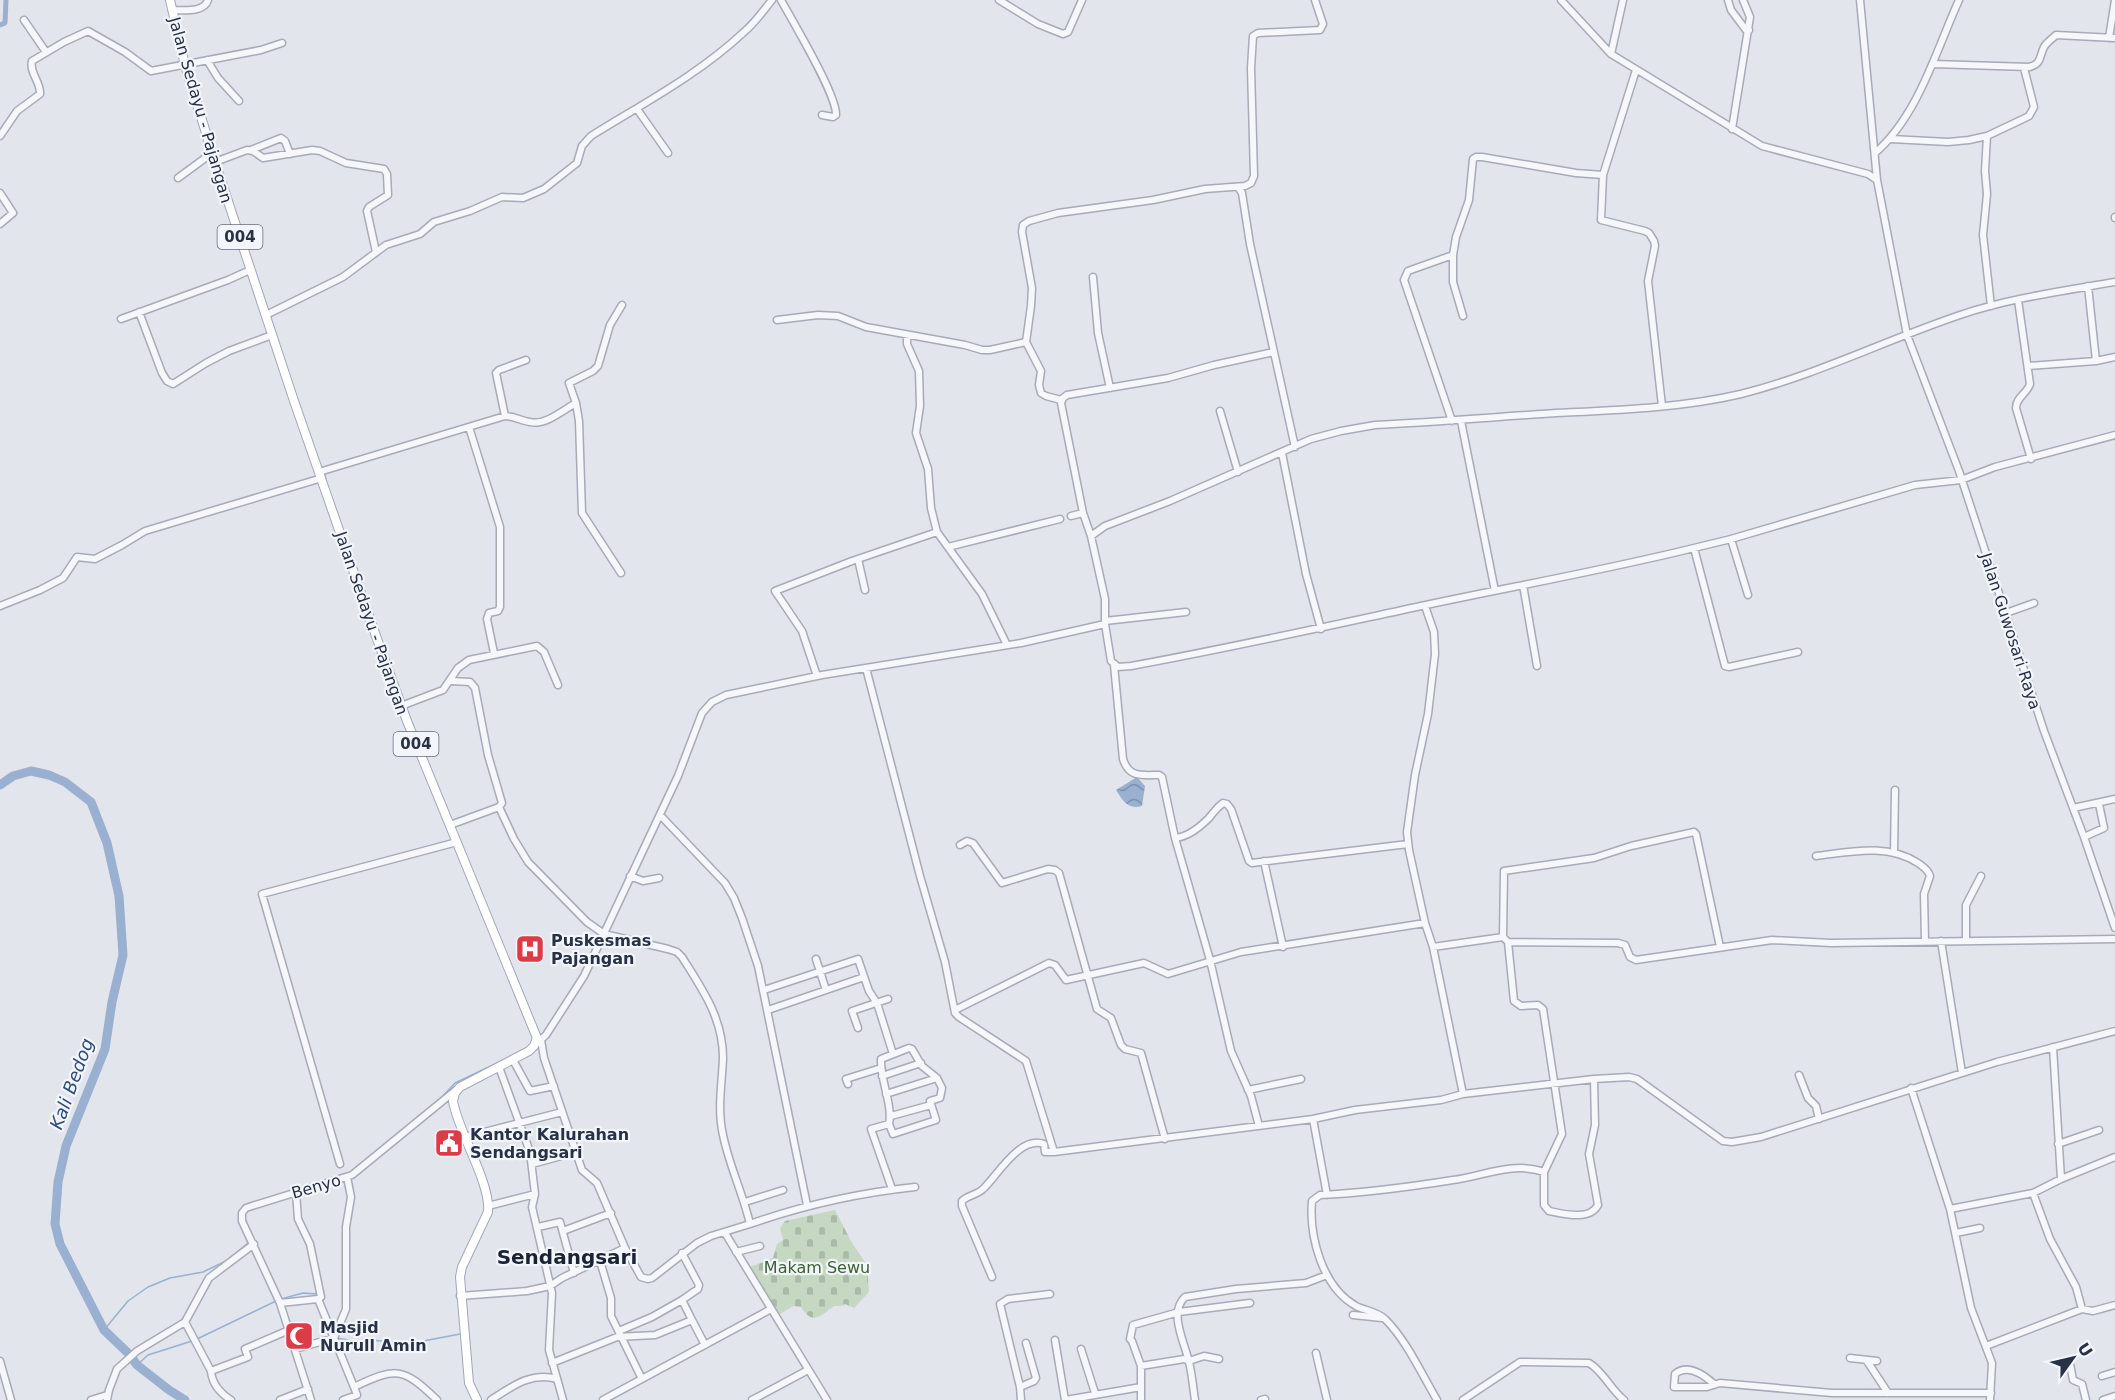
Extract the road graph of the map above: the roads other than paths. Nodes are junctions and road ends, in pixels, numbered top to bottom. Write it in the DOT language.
graph roads {
  1 [pos="170,0"];
  2 [pos="208,0"];
  3 [pos="771,0"];
  4 [pos="781,0"];
  5 [pos="999,0"];
  6 [pos="1082,0"];
  7 [pos="1314,0"];
  8 [pos="1561,0"];
  9 [pos="1623,0"];
  10 [pos="1728,0"];
  11 [pos="1743,0"];
  12 [pos="1860,0"];
  13 [pos="1959,0"];
  14 [pos="2115,0"];
  15 [pos="172,10"];
  16 [pos="24,20"];
  17 [pos="1749,30"];
  18 [pos="2112,38"];
  19 [pos="282,43"];
  20 [pos="46,52"];
  21 [pos="1611,54"];
  22 [pos="207,60"];
  23 [pos="185,64"];
  24 [pos="1933,64"];
  25 [pos="2024,68"];
  26 [pos="1636,70"];
  27 [pos="239,101"];
  28 [pos="637,109"];
  29 [pos="822,115"];
  30 [pos="1732,129"];
  31 [pos="0,136"];
  32 [pos="1987,136"];
  33 [pos="1891,139"];
  34 [pos="251,150"];
  35 [pos="212,153"];
  36 [pos="668,153"];
  37 [pos="1875,153"];
  38 [pos="290,154"];
  39 [pos="215,162"];
  40 [pos="1603,175"];
  41 [pos="178,178"];
  42 [pos="1877,180"];
  43 [pos="1238,187"];
  44 [pos="0,193"];
  45 [pos="0,224"];
  46 [pos="376,252"];
  47 [pos="1453,255"];
  48 [pos="250,270"];
  49 [pos="1093,277"];
  50 [pos="2115,282"];
  51 [pos="2088,286"];
  52 [pos="2018,300"];
  53 [pos="622,305"];
  54 [pos="1991,306"];
  55 [pos="139,312"];
  56 [pos="266,315"];
  57 [pos="1463,316"];
  58 [pos="121,319"];
  59 [pos="777,320"];
  60 [pos="272,335"];
  61 [pos="907,335"];
  62 [pos="1907,335"];
  63 [pos="1026,342"];
  64 [pos="1274,352"];
  65 [pos="2115,357"];
  66 [pos="526,360"];
  67 [pos="2096,361"];
  68 [pos="2028,366"];
  69 [pos="1110,388"];
  70 [pos="1062,400"];
  71 [pos="576,403"];
  72 [pos="1662,406"];
  73 [pos="1220,411"];
  74 [pos="506,416"];
  75 [pos="1461,421"];
  76 [pos="1452,422"];
  77 [pos="469,427"];
  78 [pos="2115,435"];
  79 [pos="1295,447"];
  80 [pos="1282,453"];
  81 [pos="2031,459"];
  82 [pos="1238,472"];
  83 [pos="320,475"];
  84 [pos="1961,480"];
  85 [pos="1083,513"];
  86 [pos="1071,516"];
  87 [pos="1060,519"];
  88 [pos="937,532"];
  89 [pos="1091,536"];
  90 [pos="1731,539"];
  91 [pos="948,547"];
  92 [pos="1694,548"];
  93 [pos="858,559"];
  94 [pos="621,573"];
  95 [pos="1523,585"];
  96 [pos="865,590"];
  97 [pos="1495,591"];
  98 [pos="1749,596"];
  99 [pos="2034,603"];
  100 [pos="0,606"];
  101 [pos="1425,606"];
  102 [pos="1186,612"];
  103 [pos="2006,613"];
  104 [pos="1105,622"];
  105 [pos="1321,629"];
  106 [pos="1007,645"];
  107 [pos="1798,652"];
  108 [pos="494,653"];
  109 [pos="1114,665"];
  110 [pos="1537,666"];
  111 [pos="866,668"];
  112 [pos="817,676"];
  113 [pos="450,681"];
  114 [pos="558,685"];
  115 [pos="401,706"];
  116 [pos="1895,790"];
  117 [pos="2115,799"];
  118 [pos="2098,804"];
  119 [pos="499,807"];
  120 [pos="2073,808"];
  121 [pos="660,814"];
  122 [pos="450,825"];
  123 [pos="2084,837"];
  124 [pos="1175,838"];
  125 [pos="457,842"];
  126 [pos="1408,844"];
  127 [pos="960,845"];
  128 [pos="1894,853"];
  129 [pos="1816,856"];
  130 [pos="1264,861"];
  131 [pos="630,876"];
  132 [pos="1981,876"];
  133 [pos="659,878"];
  134 [pos="1425,923"];
  135 [pos="2115,928"];
  136 [pos="604,934"];
  137 [pos="2115,939"];
  138 [pos="1506,940"];
  139 [pos="1966,940"];
  140 [pos="1925,941"];
  141 [pos="1941,941"];
  142 [pos="1283,947"];
  143 [pos="1433,947"];
  144 [pos="1720,947"];
  145 [pos="816,959"];
  146 [pos="1210,960"];
  147 [pos="820,971"];
  148 [pos="1086,975"];
  149 [pos="864,977"];
  150 [pos="766,981"];
  151 [pos="767,989"];
  152 [pos="826,990"];
  153 [pos="888,999"];
  154 [pos="877,1003"];
  155 [pos="771,1009"];
  156 [pos="955,1010"];
  157 [pos="773,1020"];
  158 [pos="858,1028"];
  159 [pos="2115,1031"];
  160 [pos="538,1041"];
  161 [pos="2053,1047"];
  162 [pos="892,1054"];
  163 [pos="513,1060"];
  164 [pos="921,1064"];
  165 [pos="499,1067"];
  166 [pos="881,1068"];
  167 [pos="1962,1072"];
  168 [pos="1799,1075"];
  169 [pos="882,1076"];
  170 [pos="937,1078"];
  171 [pos="1301,1079"];
  172 [pos="1594,1079"];
  173 [pos="848,1084"];
  174 [pos="1554,1084"];
  175 [pos="554,1086"];
  176 [pos="1911,1088"];
  177 [pos="456,1090"];
  178 [pos="1248,1090"];
  179 [pos="886,1094"];
  180 [pos="1463,1094"];
  181 [pos="931,1105"];
  182 [pos="562,1112"];
  183 [pos="1313,1119"];
  184 [pos="1819,1119"];
  185 [pos="890,1120"];
  186 [pos="520,1124"];
  187 [pos="1259,1126"];
  188 [pos="2099,1130"];
  189 [pos="465,1137"];
  190 [pos="1165,1139"];
  191 [pos="2058,1144"];
  192 [pos="576,1152"];
  193 [pos="1054,1152"];
  194 [pos="2115,1157"];
  195 [pos="340,1164"];
  196 [pos="532,1164"];
  197 [pos="1544,1172"];
  198 [pos="347,1177"];
  199 [pos="2061,1179"];
  200 [pos="915,1187"];
  201 [pos="892,1189"];
  202 [pos="783,1190"];
  203 [pos="296,1192"];
  204 [pos="2033,1193"];
  205 [pos="535,1194"];
  206 [pos="1327,1195"];
  207 [pos="744,1202"];
  208 [pos="807,1205"];
  209 [pos="488,1206"];
  210 [pos="1950,1209"];
  211 [pos="611,1213"];
  212 [pos="750,1224"];
  213 [pos="538,1227"];
  214 [pos="1980,1228"];
  215 [pos="563,1231"];
  216 [pos="725,1233"];
  217 [pos="1956,1233"];
  218 [pos="254,1244"];
  219 [pos="760,1246"];
  220 [pos="625,1248"];
  221 [pos="736,1252"];
  222 [pos="682,1254"];
  223 [pos="600,1262"];
  224 [pos="574,1273"];
  225 [pos="1327,1275"];
  226 [pos="992,1277"];
  227 [pos="550,1286"];
  228 [pos="1050,1294"];
  229 [pos="460,1296"];
  230 [pos="319,1299"];
  231 [pos="682,1300"];
  232 [pos="279,1301"];
  233 [pos="1250,1303"];
  234 [pos="2115,1305"];
  235 [pos="2082,1309"];
  236 [pos="771,1310"];
  237 [pos="1179,1312"];
  238 [pos="1353,1315"];
  239 [pos="1383,1318"];
  240 [pos="692,1320"];
  241 [pos="184,1322"];
  242 [pos="289,1330"];
  243 [pos="621,1334"];
  244 [pos="334,1338"];
  245 [pos="1055,1340"];
  246 [pos="1026,1343"];
  247 [pos="705,1345"];
  248 [pos="1986,1346"];
  249 [pos="295,1349"];
  250 [pos="1081,1349"];
  251 [pos="1316,1353"];
  252 [pos="1850,1358"];
  253 [pos="1219,1359"];
  254 [pos="1189,1360"];
  255 [pos="0,1361"];
  256 [pos="1867,1361"];
  257 [pos="1877,1361"];
  258 [pos="552,1364"];
  259 [pos="2070,1364"];
  260 [pos="1141,1366"];
  261 [pos="211,1371"];
  262 [pos="808,1371"];
  263 [pos="2115,1372"];
  264 [pos="2102,1376"];
  265 [pos="556,1378"];
  266 [pos="642,1379"];
  267 [pos="1714,1384"];
  268 [pos="354,1387"];
  269 [pos="1020,1387"];
  270 [pos="1141,1387"];
  271 [pos="308,1389"];
  272 [pos="1095,1394"];
  273 [pos="1888,1394"];
  274 [pos="1990,1396"];
  275 [pos="2115,1396"];
  276 [pos="1831,1397"];
  277 [pos="107,1398"];
  278 [pos="359,1398"];
  279 [pos="11,1400"];
  280 [pos="91,1400"];
  281 [pos="231,1400"];
  282 [pos="280,1400"];
  283 [pos="310,1400"];
  284 [pos="346,1400"];
  285 [pos="437,1400"];
  286 [pos="477,1400"];
  287 [pos="491,1400"];
  288 [pos="563,1400"];
  289 [pos="603,1400"];
  290 [pos="752,1400"];
  291 [pos="827,1400"];
  292 [pos="1021,1400"];
  293 [pos="1066,1400"];
  294 [pos="1141,1400"];
  295 [pos="1195,1400"];
  296 [pos="1327,1400"];
  297 [pos="1437,1400"];
  298 [pos="1463,1400"];
  299 [pos="1624,1400"];
  300 [pos="2086,1400"];
  301 [pos="2103,1400"];
  1 -- 15 [label="main road, Jalan Sedayu - Pajangan / 004"];
  2 -- 15 [label="street"];
  3 -- 28 [label="street"];
  4 -- 29 [label="street"];
  5 -- 6 [label="street"];
  7 -- 43 [label="street"];
  8 -- 21 [label="street"];
  9 -- 21 [label="street"];
  10 -- 17 [label="street"];
  11 -- 17 [label="street"];
  12 -- 37 [label="street, Jalan Guwosari Raya"];
  13 -- 24 [label="street"];
  14 -- 18 [label="street"];
  15 -- 23 [label="main road, Jalan Sedayu - Pajangan / 004"];
  16 -- 20 [label="street"];
  17 -- 30 [label="street"];
  18 -- 25 [label="street"];
  19 -- 22 [label="street"];
  20 -- 23 [label="street"];
  20 -- 31 [label="street"];
  21 -- 26 [label="street"];
  22 -- 23 [label="street"];
  22 -- 27 [label="street"];
  23 -- 35 [label="main road, Jalan Sedayu - Pajangan / 004"];
  24 -- 25 [label="street"];
  24 -- 33 [label="street"];
  25 -- 32 [label="street"];
  26 -- 30 [label="street"];
  26 -- 40 [label="street"];
  28 -- 36 [label="street"];
  28 -- 46 [label="street"];
  30 -- 42 [label="street"];
  32 -- 33 [label="street"];
  32 -- 54 [label="street"];
  33 -- 37 [label="street"];
  34 -- 38 [label="street"];
  34 -- 38 [label="street"];
  34 -- 39 [label="street"];
  35 -- 39 [label="main road, Jalan Sedayu - Pajangan / 004"];
  35 -- 41 [label="street"];
  37 -- 42 [label="street, Jalan Guwosari Raya"];
  38 -- 46 [label="street"];
  39 -- 48 [label="main road, Jalan Sedayu - Pajangan / 004"];
  40 -- 47 [label="street"];
  40 -- 72 [label="street"];
  42 -- 62 [label="street, Jalan Guwosari Raya"];
  43 -- 63 [label="street"];
  43 -- 64 [label="street"];
  44 -- 45 [label="street"];
  46 -- 56 [label="street"];
  47 -- 57 [label="street"];
  47 -- 76 [label="street"];
  48 -- 55 [label="street"];
  48 -- 56 [label="main road, Jalan Sedayu - Pajangan / 004"];
  49 -- 69 [label="street"];
  50 -- 51 [label="street"];
  51 -- 52 [label="street"];
  51 -- 67 [label="street"];
  52 -- 54 [label="street"];
  52 -- 68 [label="street"];
  53 -- 71 [label="street"];
  54 -- 62 [label="street"];
  55 -- 58 [label="street"];
  55 -- 60 [label="street"];
  56 -- 60 [label="main road, Jalan Sedayu - Pajangan / 004"];
  59 -- 61 [label="street"];
  60 -- 83 [label="main road, Jalan Sedayu - Pajangan / 004"];
  61 -- 63 [label="street"];
  61 -- 88 [label="street"];
  62 -- 72 [label="street"];
  62 -- 84 [label="street, Jalan Guwosari Raya"];
  63 -- 70 [label="street"];
  64 -- 69 [label="street"];
  64 -- 79 [label="street"];
  65 -- 67 [label="street"];
  66 -- 74 [label="street"];
  67 -- 68 [label="street"];
  68 -- 81 [label="street"];
  69 -- 70 [label="street"];
  70 -- 85 [label="street"];
  71 -- 74 [label="street"];
  71 -- 94 [label="street"];
  72 -- 75 [label="street"];
  73 -- 82 [label="street"];
  74 -- 77 [label="street"];
  75 -- 76 [label="street"];
  75 -- 97 [label="street"];
  76 -- 79 [label="street"];
  77 -- 83 [label="street"];
  77 -- 108 [label="street"];
  78 -- 81 [label="street"];
  79 -- 80 [label="street"];
  80 -- 82 [label="street"];
  80 -- 105 [label="street"];
  81 -- 84 [label="street"];
  82 -- 89 [label="street"];
  83 -- 100 [label="street"];
  83 -- 115 [label="main road, Jalan Sedayu - Pajangan / 004"];
  84 -- 90 [label="street"];
  84 -- 103 [label="street, Jalan Guwosari Raya"];
  85 -- 86 [label="street"];
  85 -- 89 [label="street"];
  87 -- 91 [label="street"];
  88 -- 91 [label="street"];
  88 -- 93 [label="street"];
  89 -- 104 [label="street"];
  90 -- 92 [label="street"];
  90 -- 98 [label="street"];
  91 -- 106 [label="street"];
  92 -- 95 [label="street"];
  92 -- 107 [label="street"];
  93 -- 96 [label="street"];
  93 -- 112 [label="street"];
  95 -- 97 [label="street"];
  95 -- 110 [label="street"];
  97 -- 101 [label="street"];
  99 -- 103 [label="street"];
  101 -- 105 [label="street"];
  101 -- 126 [label="street"];
  102 -- 104 [label="street"];
  103 -- 120 [label="street, Jalan Guwosari Raya"];
  104 -- 106 [label="street"];
  104 -- 109 [label="street"];
  105 -- 109 [label="street"];
  106 -- 111 [label="street"];
  108 -- 113 [label="street"];
  108 -- 114 [label="street"];
  109 -- 124 [label="street"];
  111 -- 112 [label="street"];
  111 -- 156 [label="street"];
  112 -- 121 [label="street"];
  113 -- 115 [label="street"];
  113 -- 119 [label="street"];
  115 -- 122 [label="main road, Jalan Sedayu - Pajangan / 004"];
  116 -- 128 [label="street"];
  117 -- 118 [label="street"];
  118 -- 120 [label="street"];
  118 -- 123 [label="street"];
  119 -- 122 [label="street"];
  119 -- 136 [label="street"];
  120 -- 123 [label="street, Jalan Guwosari Raya"];
  121 -- 131 [label="street"];
  121 -- 208 [label="street"];
  122 -- 125 [label="main road, Jalan Sedayu - Pajangan / 004"];
  123 -- 135 [label="street, Jalan Guwosari Raya"];
  124 -- 130 [label="street"];
  124 -- 146 [label="street"];
  125 -- 160 [label="main road, Jalan Sedayu - Pajangan / 004"];
  125 -- 195 [label="street"];
  126 -- 130 [label="street"];
  126 -- 134 [label="street"];
  127 -- 148 [label="street"];
  128 -- 129 [label="street"];
  128 -- 140 [label="street"];
  130 -- 142 [label="street"];
  131 -- 133 [label="street"];
  131 -- 136 [label="street"];
  132 -- 139 [label="street"];
  134 -- 142 [label="street"];
  134 -- 143 [label="street"];
  136 -- 160 [label="street"];
  136 -- 207 [label="street"];
  137 -- 139 [label="street"];
  138 -- 143 [label="street"];
  138 -- 144 [label="street"];
  138 -- 144 [label="street"];
  138 -- 174 [label="street"];
  139 -- 141 [label="street"];
  140 -- 141 [label="street"];
  140 -- 144 [label="street"];
  141 -- 167 [label="street"];
  142 -- 146 [label="street"];
  143 -- 180 [label="street"];
  145 -- 147 [label="street"];
  146 -- 148 [label="street"];
  146 -- 178 [label="street"];
  147 -- 149 [label="street"];
  147 -- 151 [label="street"];
  147 -- 152 [label="street"];
  148 -- 156 [label="street"];
  148 -- 190 [label="street"];
  149 -- 152 [label="street"];
  149 -- 154 [label="street"];
  150 -- 151 [label="street"];
  151 -- 155 [label="street"];
  152 -- 155 [label="street"];
  153 -- 154 [label="street"];
  154 -- 158 [label="street"];
  154 -- 162 [label="street"];
  155 -- 157 [label="street"];
  156 -- 193 [label="street"];
  159 -- 161 [label="street"];
  160 -- 163 [label="main road"];
  160 -- 175 [label="street"];
  161 -- 167 [label="street"];
  161 -- 191 [label="street"];
  162 -- 164 [label="street"];
  162 -- 166 [label="street"];
  163 -- 165 [label="main road"];
  163 -- 175 [label="street"];
  164 -- 169 [label="street"];
  164 -- 170 [label="street"];
  165 -- 177 [label="main road"];
  165 -- 186 [label="street"];
  166 -- 169 [label="street"];
  166 -- 173 [label="street"];
  167 -- 176 [label="street"];
  168 -- 184 [label="street"];
  169 -- 179 [label="street"];
  170 -- 179 [label="street"];
  170 -- 181 [label="street"];
  171 -- 178 [label="street"];
  172 -- 174 [label="street"];
  172 -- 184 [label="street"];
  172 -- 197 [label="street"];
  174 -- 180 [label="street"];
  174 -- 197 [label="street"];
  175 -- 182 [label="street"];
  176 -- 184 [label="street"];
  176 -- 210 [label="street"];
  177 -- 189 [label="main road"];
  177 -- 198 [label="street, Benyo"];
  178 -- 187 [label="street"];
  179 -- 185 [label="street"];
  180 -- 183 [label="street"];
  181 -- 185 [label="street"];
  181 -- 185 [label="street"];
  182 -- 186 [label="street"];
  182 -- 192 [label="street"];
  183 -- 187 [label="street"];
  183 -- 206 [label="street"];
  185 -- 201 [label="street"];
  186 -- 189 [label="street"];
  186 -- 196 [label="street"];
  187 -- 190 [label="street"];
  188 -- 191 [label="street"];
  189 -- 209 [label="main road"];
  190 -- 193 [label="street"];
  191 -- 199 [label="street"];
  192 -- 196 [label="street"];
  192 -- 211 [label="street"];
  193 -- 226 [label="street"];
  194 -- 199 [label="street"];
  196 -- 205 [label="street"];
  197 -- 206 [label="street"];
  198 -- 203 [label="street, Benyo"];
  198 -- 244 [label="street"];
  199 -- 204 [label="street"];
  200 -- 201 [label="street"];
  201 -- 208 [label="street"];
  202 -- 207 [label="street"];
  203 -- 218 [label="street, Benyo"];
  203 -- 230 [label="street"];
  204 -- 210 [label="street"];
  204 -- 235 [label="street"];
  205 -- 209 [label="street"];
  205 -- 213 [label="street"];
  206 -- 225 [label="street"];
  207 -- 212 [label="street"];
  208 -- 212 [label="street"];
  209 -- 229 [label="main road"];
  210 -- 217 [label="street"];
  211 -- 215 [label="street"];
  211 -- 220 [label="street"];
  212 -- 216 [label="street"];
  213 -- 215 [label="street"];
  213 -- 227 [label="street"];
  214 -- 217 [label="street"];
  215 -- 224 [label="street"];
  216 -- 221 [label="street"];
  216 -- 222 [label="street"];
  217 -- 248 [label="street"];
  218 -- 232 [label="street, Benyo"];
  218 -- 241 [label="street"];
  219 -- 221 [label="street"];
  220 -- 222 [label="street"];
  220 -- 223 [label="street"];
  221 -- 236 [label="street"];
  222 -- 231 [label="street"];
  223 -- 224 [label="street"];
  223 -- 243 [label="street"];
  224 -- 227 [label="street"];
  225 -- 237 [label="street"];
  225 -- 239 [label="street"];
  227 -- 229 [label="street"];
  227 -- 258 [label="street"];
  228 -- 269 [label="street"];
  229 -- 286 [label="main road"];
  230 -- 232 [label="street"];
  230 -- 244 [label="street"];
  231 -- 240 [label="street"];
  231 -- 243 [label="street"];
  232 -- 242 [label="street, Benyo"];
  233 -- 237 [label="street"];
  234 -- 235 [label="street"];
  235 -- 248 [label="street"];
  236 -- 247 [label="street"];
  236 -- 262 [label="street"];
  237 -- 254 [label="street"];
  237 -- 260 [label="street"];
  238 -- 239 [label="street"];
  239 -- 297 [label="street"];
  240 -- 243 [label="street"];
  240 -- 247 [label="street"];
  241 -- 261 [label="street"];
  241 -- 277 [label="street"];
  242 -- 249 [label="street, Benyo"];
  242 -- 261 [label="street"];
  243 -- 258 [label="street"];
  243 -- 266 [label="street"];
  244 -- 249 [label="street"];
  244 -- 268 [label="street"];
  245 -- 293 [label="street"];
  246 -- 269 [label="street"];
  247 -- 266 [label="street"];
  248 -- 274 [label="street"];
  249 -- 271 [label="street, Benyo"];
  250 -- 272 [label="street"];
  251 -- 296 [label="street"];
  252 -- 256 [label="street"];
  253 -- 254 [label="street"];
  254 -- 260 [label="street"];
  254 -- 295 [label="street"];
  255 -- 279 [label="street"];
  256 -- 257 [label="street"];
  256 -- 273 [label="street"];
  258 -- 265 [label="street"];
  259 -- 300 [label="street"];
  260 -- 270 [label="street"];
  261 -- 281 [label="street"];
  262 -- 290 [label="street"];
  262 -- 291 [label="street"];
  263 -- 264 [label="street"];
  265 -- 287 [label="street"];
  265 -- 288 [label="street"];
  266 -- 289 [label="street"];
  267 -- 267 [label="street"];
  267 -- 276 [label="street"];
  268 -- 278 [label="street"];
  268 -- 285 [label="street"];
  269 -- 292 [label="street"];
  270 -- 272 [label="street"];
  270 -- 294 [label="street"];
  271 -- 282 [label="street"];
  271 -- 283 [label="street, Benyo"];
  272 -- 293 [label="street"];
  273 -- 274 [label="street"];
  273 -- 276 [label="street"];
  275 -- 301 [label="street"];
  277 -- 280 [label="street"];
  278 -- 284 [label="street"];
  298 -- 299 [label="street"];
}
